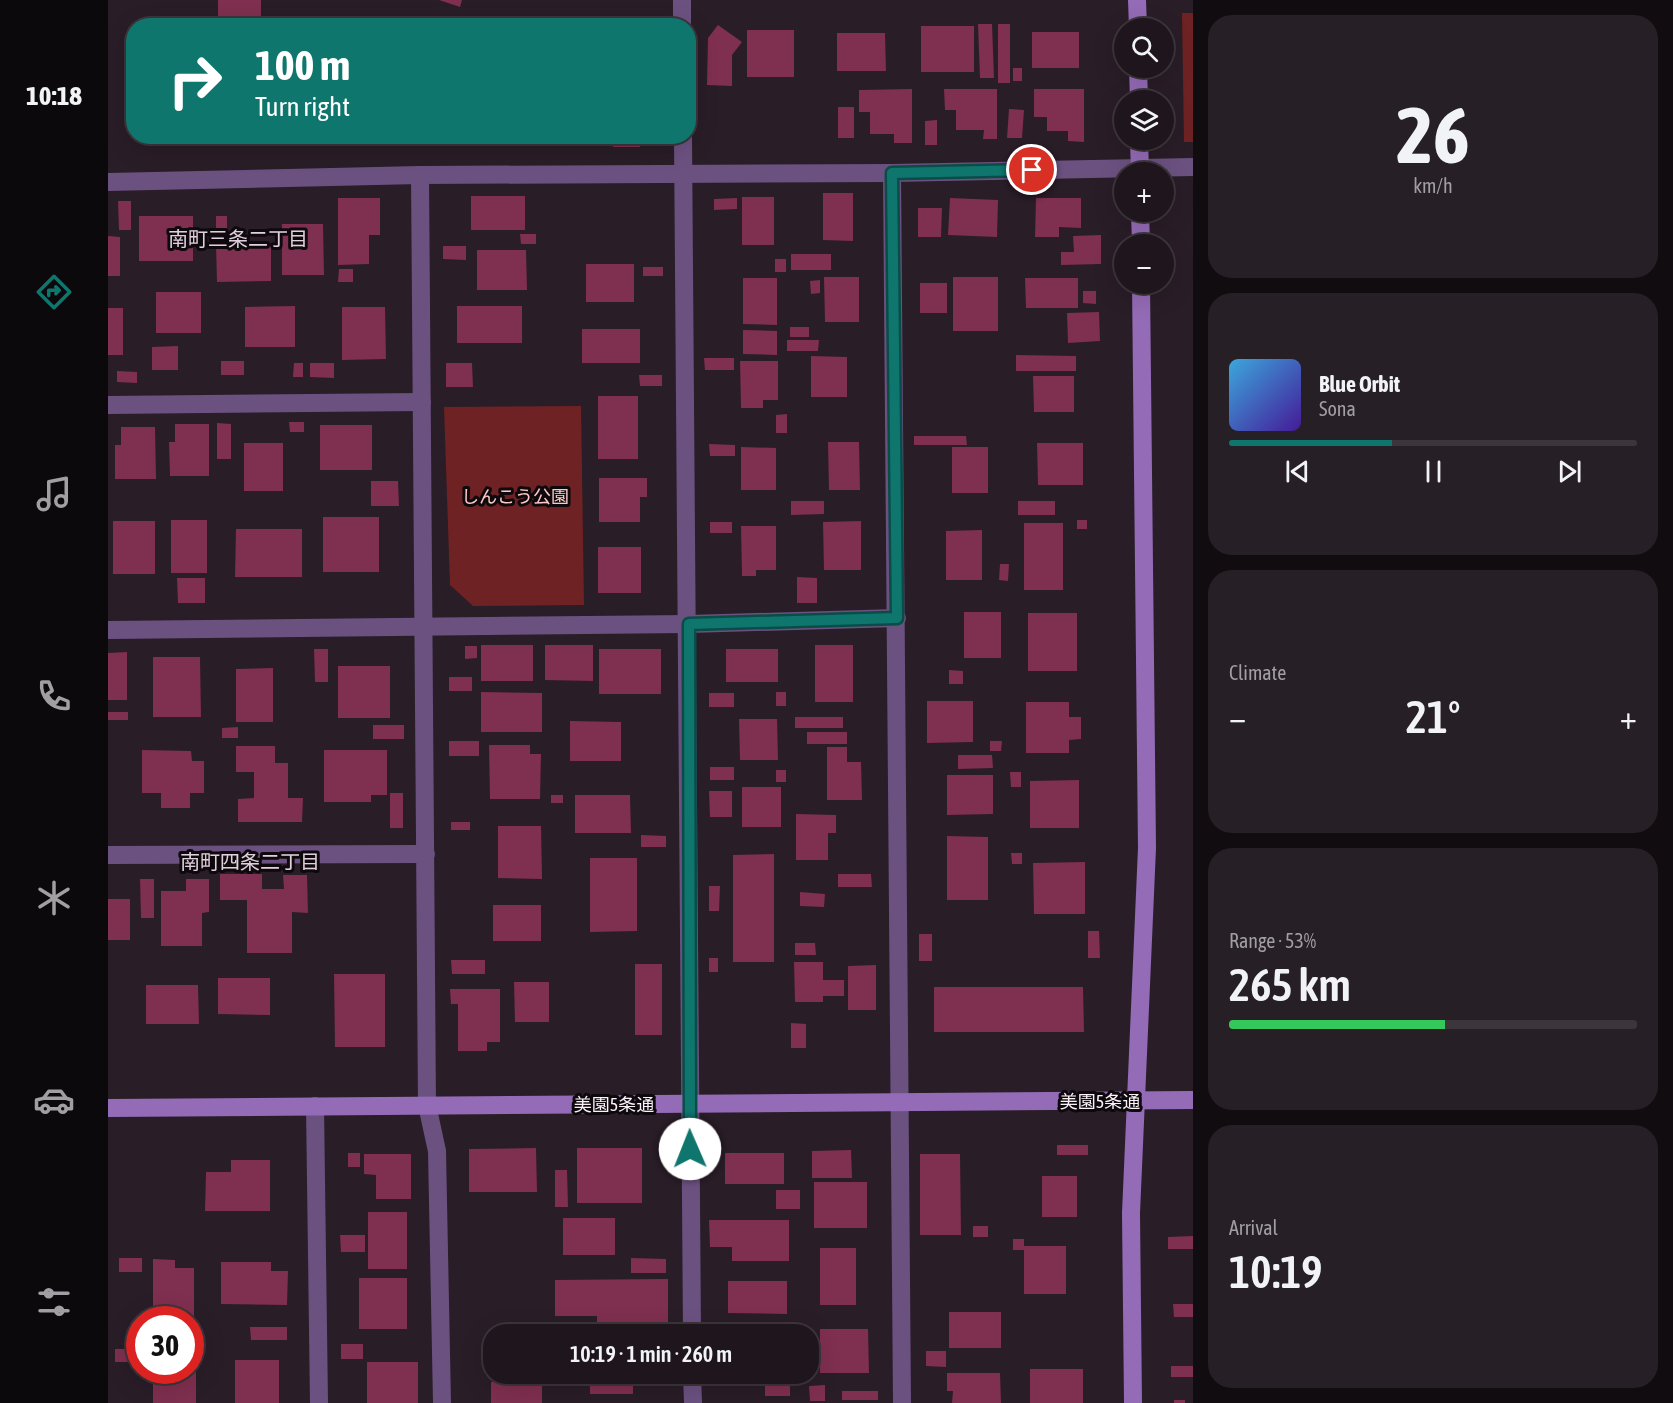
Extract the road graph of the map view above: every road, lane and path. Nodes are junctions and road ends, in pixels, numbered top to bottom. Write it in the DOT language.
graph roads {
  1 [pos="682,0"];
  2 [pos="1137,0"];
  3 [pos="682,18"];
  4 [pos="1138,18"];
  5 [pos="683,144"];
  6 [pos="1193,167"];
  7 [pos="1174,168"];
  8 [pos="1114,170"];
  9 [pos="892,173"];
  10 [pos="684,174"];
  11 [pos="420,175"];
  12 [pos="108,182"];
  13 [pos="1141,294"];
  14 [pos="422,402"];
  15 [pos="108,405"];
  16 [pos="897,618"];
  17 [pos="689,624"];
  18 [pos="424,627"];
  19 [pos="108,630"];
  20 [pos="426,854"];
  21 [pos="108,855"];
  22 [pos="1193,1100"];
  23 [pos="1136,1101"];
  24 [pos="899,1102"];
  25 [pos="689,1103"];
  26 [pos="427,1105"];
  27 [pos="315,1106"];
  28 [pos="108,1108"];
  29 [pos="692,1324"];
  30 [pos="692,1384"];
  31 [pos="319,1403"];
  32 [pos="442,1403"];
  33 [pos="693,1403"];
  34 [pos="902,1403"];
  35 [pos="1132,1403"];
  1 -- 3 [label="street"];
  2 -- 4 [label="street"];
  5 -- 10 [label="street"];
  6 -- 7 [label="street"];
  8 -- 9 [label="street"];
  9 -- 10 [label="street"];
  9 -- 16 [label="street"];
  10 -- 11 [label="street"];
  10 -- 17 [label="street"];
  11 -- 12 [label="street"];
  11 -- 14 [label="street"];
  13 -- 23 [label="street"];
  14 -- 15 [label="street"];
  14 -- 18 [label="street"];
  16 -- 17 [label="street"];
  16 -- 24 [label="street"];
  17 -- 18 [label="street"];
  17 -- 25 [label="street"];
  18 -- 19 [label="street"];
  18 -- 20 [label="street"];
  20 -- 21 [label="street"];
  20 -- 26 [label="street"];
  22 -- 23 [label="street, 美園5条通"];
  23 -- 24 [label="street, 美園5条通"];
  23 -- 35 [label="street"];
  24 -- 25 [label="street, 美園5条通"];
  24 -- 34 [label="street"];
  25 -- 26 [label="street, 美園5条通"];
  25 -- 29 [label="street"];
  26 -- 27 [label="street, 美園5条通"];
  26 -- 32 [label="street"];
  27 -- 28 [label="street, 美園5条通"];
  27 -- 31 [label="street"];
  30 -- 33 [label="street"];
}
